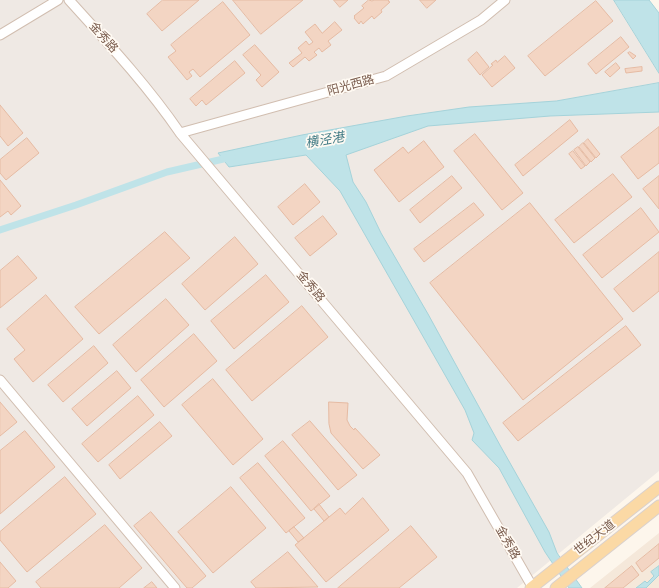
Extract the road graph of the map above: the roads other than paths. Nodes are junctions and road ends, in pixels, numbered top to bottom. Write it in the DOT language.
graph roads {
  1 [pos="58,0"];
  2 [pos="69,0"];
  3 [pos="505,0"];
  4 [pos="0,35"];
  5 [pos="180,133"];
  6 [pos="0,380"];
  7 [pos="659,487"];
  8 [pos="659,506"];
  9 [pos="557,587"];
  10 [pos="175,588"];
  11 [pos="532,588"];
  1 -- 4 [label="street"];
  2 -- 5 [label="street, 金秀路"];
  3 -- 5 [label="street, 阳光西路"];
  5 -- 11 [label="street, 金秀路"];
  6 -- 10 [label="street"];
  7 -- 11 [label="main road, 世纪大道"];
  8 -- 9 [label="main road, 世纪大道"];
}
